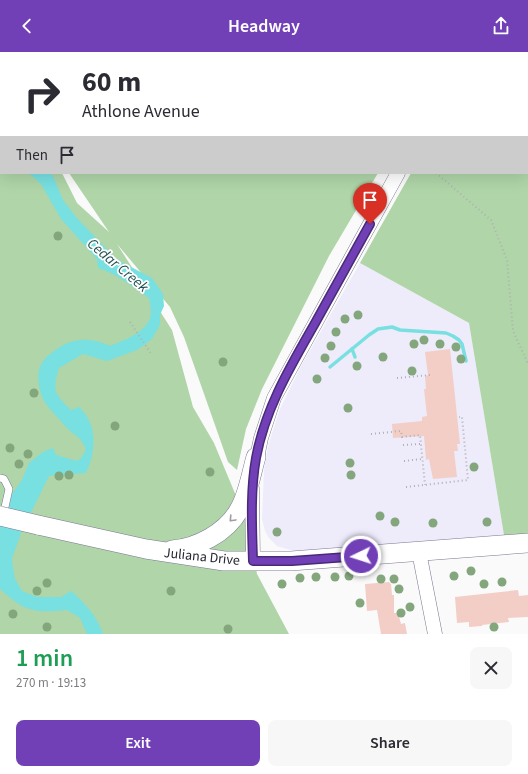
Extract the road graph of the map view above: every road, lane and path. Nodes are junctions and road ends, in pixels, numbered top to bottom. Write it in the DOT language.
graph roads {
  1 [pos="397,174"];
  2 [pos="437,174"];
  3 [pos="130,322"];
  4 [pos="152,355"];
  5 [pos="528,364"];
  6 [pos="430,374"];
  7 [pos="396,378"];
  8 [pos="460,417"];
  9 [pos="371,434"];
  10 [pos="421,444"];
  11 [pos="403,445"];
  12 [pos="256,457"];
  13 [pos="422,459"];
  14 [pos="404,460"];
  15 [pos="0,478"];
  16 [pos="425,485"];
  17 [pos="406,487"];
  18 [pos="0,516"];
  19 [pos="0,525"];
  20 [pos="528,544"];
  21 [pos="146,549"];
  22 [pos="419,552"];
  23 [pos="253,561"];
  24 [pos="435,634"];
  1 -- 12 [label="street"];
  2 -- 5 [label="path"];
  3 -- 4 [label="path"];
  6 -- 7 [label="path"];
  8 -- 16 [label="path"];
  9 -- 10 [label="path"];
  10 -- 11 [label="path"];
  10 -- 13 [label="path"];
  12 -- 21 [label="street, one-way"];
  12 -- 23 [label="street"];
  13 -- 14 [label="path"];
  13 -- 16 [label="path"];
  15 -- 19 [label="lane"];
  16 -- 17 [label="path"];
  18 -- 21 [label="street, Juliana Drive, bridge"];
  20 -- 22 [label="street, Juliana Drive"];
  21 -- 23 [label="street, Juliana Drive"];
  22 -- 23 [label="street, Juliana Drive"];
  22 -- 24 [label="street"];
}
